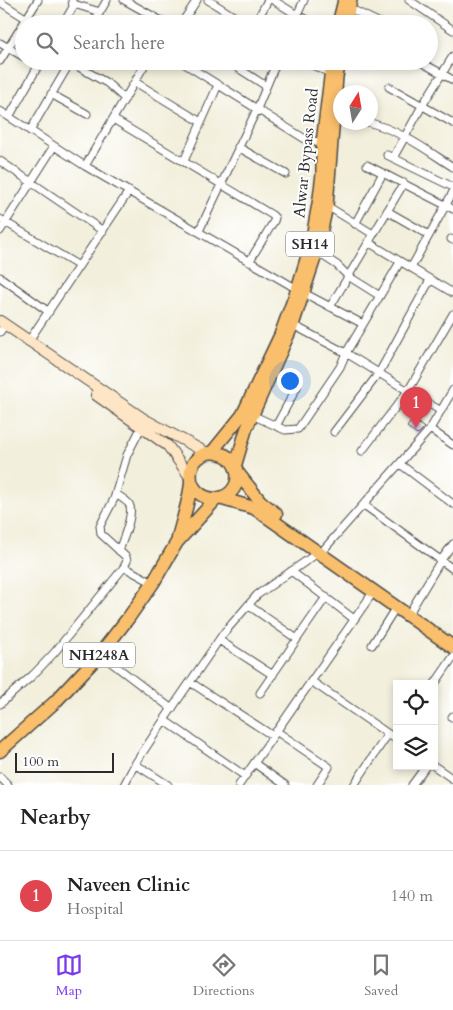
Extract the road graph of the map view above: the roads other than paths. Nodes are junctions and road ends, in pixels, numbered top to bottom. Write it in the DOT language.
graph roads {
  1 [pos="38,0"];
  2 [pos="107,0"];
  3 [pos="124,0"];
  4 [pos="197,0"];
  5 [pos="208,0"];
  6 [pos="268,0"];
  7 [pos="273,0"];
  8 [pos="304,0"];
  9 [pos="413,1"];
  10 [pos="0,2"];
  11 [pos="73,2"];
  12 [pos="138,3"];
  13 [pos="348,3"];
  14 [pos="100,12"];
  15 [pos="22,15"];
  16 [pos="29,15"];
  17 [pos="67,15"];
  18 [pos="98,15"];
  19 [pos="155,15"];
  20 [pos="187,15"];
  21 [pos="232,15"];
  22 [pos="260,15"];
  23 [pos="296,15"];
  24 [pos="297,15"];
  25 [pos="342,15"];
  26 [pos="367,15"];
  27 [pos="432,15"];
  28 [pos="438,19"];
  29 [pos="453,30"];
  30 [pos="15,37"];
  31 [pos="0,42"];
  32 [pos="8,48"];
  33 [pos="15,52"];
  34 [pos="453,56"];
  35 [pos="0,61"];
  36 [pos="33,70"];
  37 [pos="66,70"];
  38 [pos="86,70"];
  39 [pos="142,70"];
  40 [pos="194,70"];
  41 [pos="243,70"];
  42 [pos="273,70"];
  43 [pos="322,70"];
  44 [pos="331,70"];
  45 [pos="340,70"];
  46 [pos="435,70"];
  47 [pos="330,74"];
  48 [pos="442,74"];
  49 [pos="453,80"];
  50 [pos="135,82"];
  51 [pos="218,85"];
  52 [pos="339,85"];
  53 [pos="266,86"];
  54 [pos="389,87"];
  55 [pos="51,94"];
  56 [pos="125,98"];
  57 [pos="422,106"];
  58 [pos="257,109"];
  59 [pos="0,111"];
  60 [pos="86,114"];
  61 [pos="9,117"];
  62 [pos="113,119"];
  63 [pos="201,122"];
  64 [pos="453,123"];
  65 [pos="378,125"];
  66 [pos="335,130"];
  67 [pos="30,131"];
  68 [pos="405,136"];
  69 [pos="322,142"];
  70 [pos="54,146"];
  71 [pos="238,147"];
  72 [pos="0,161"];
  73 [pos="184,161"];
  74 [pos="367,165"];
  75 [pos="85,166"];
  76 [pos="453,166"];
  77 [pos="382,173"];
  78 [pos="286,174"];
  79 [pos="31,182"];
  80 [pos="221,183"];
  81 [pos="404,183"];
  82 [pos="453,187"];
  83 [pos="129,191"];
  84 [pos="453,192"];
  85 [pos="327,206"];
  86 [pos="450,207"];
  87 [pos="387,211"];
  88 [pos="3,220"];
  89 [pos="355,224"];
  90 [pos="0,231"];
  91 [pos="103,231"];
  92 [pos="199,232"];
  93 [pos="373,234"];
  94 [pos="429,236"];
  95 [pos="368,242"];
  96 [pos="317,252"];
  97 [pos="249,262"];
  98 [pos="400,262"];
  99 [pos="79,266"];
  100 [pos="411,268"];
  101 [pos="348,276"];
  102 [pos="0,277"];
  103 [pos="430,280"];
  104 [pos="300,291"];
  105 [pos="453,293"];
  106 [pos="380,296"];
  107 [pos="330,307"];
  108 [pos="49,312"];
  109 [pos="453,314"];
  110 [pos="363,324"];
  111 [pos="293,325"];
  112 [pos="1,328"];
  113 [pos="28,342"];
  114 [pos="346,353"];
  115 [pos="378,373"];
  116 [pos="298,387"];
  117 [pos="408,391"];
  118 [pos="453,392"];
  119 [pos="441,411"];
  120 [pos="247,415"];
  121 [pos="142,426"];
  122 [pos="276,426"];
  123 [pos="430,429"];
  124 [pos="334,432"];
  125 [pos="453,445"];
  126 [pos="362,451"];
  127 [pos="210,453"];
  128 [pos="400,464"];
  129 [pos="236,470"];
  130 [pos="190,480"];
  131 [pos="116,494"];
  132 [pos="218,499"];
  133 [pos="364,504"];
  134 [pos="453,504"];
  135 [pos="177,542"];
  136 [pos="453,544"];
  137 [pos="322,550"];
  138 [pos="119,551"];
  139 [pos="441,560"];
  140 [pos="124,567"];
  141 [pos="453,569"];
  142 [pos="291,571"];
  143 [pos="153,582"];
  144 [pos="374,591"];
  145 [pos="326,597"];
  146 [pos="248,605"];
  147 [pos="396,607"];
  148 [pos="411,610"];
  149 [pos="354,619"];
  150 [pos="297,639"];
  151 [pos="218,640"];
  152 [pos="453,640"];
  153 [pos="372,645"];
  154 [pos="453,647"];
  155 [pos="100,654"];
  156 [pos="453,657"];
  157 [pos="273,675"];
  158 [pos="437,680"];
  159 [pos="311,681"];
  160 [pos="190,682"];
  161 [pos="260,693"];
  162 [pos="0,704"];
  163 [pos="172,709"];
  164 [pos="164,720"];
  165 [pos="274,734"];
  166 [pos="388,734"];
  167 [pos="393,737"];
  168 [pos="0,751"];
  169 [pos="254,763"];
  170 [pos="135,764"];
  171 [pos="438,769"];
  172 [pos="423,770"];
  173 [pos="245,776"];
  174 [pos="0,777"];
  175 [pos="453,779"];
  176 [pos="8,785"];
  177 [pos="124,785"];
  178 [pos="168,785"];
  179 [pos="239,785"];
  180 [pos="285,785"];
  181 [pos="317,785"];
  182 [pos="354,785"];
  183 [pos="412,785"];
  1 -- 16 [label="street"];
  2 -- 14 [label="street"];
  3 -- 12 [label="street"];
  4 -- 20 [label="street"];
  5 -- 21 [label="street"];
  6 -- 22 [label="street"];
  7 -- 23 [label="street"];
  8 -- 24 [label="street"];
  9 -- 27 [label="street"];
  10 -- 15 [label="street"];
  11 -- 14 [label="street"];
  11 -- 17 [label="street"];
  12 -- 19 [label="street"];
  13 -- 25 [label="main road"];
  13 -- 26 [label="street"];
  14 -- 18 [label="street"];
  28 -- 29 [label="street"];
  30 -- 32 [label="street"];
  31 -- 32 [label="street"];
  32 -- 33 [label="street"];
  32 -- 35 [label="street"];
  34 -- 48 [label="street"];
  36 -- 61 [label="street"];
  37 -- 55 [label="street"];
  38 -- 56 [label="street"];
  39 -- 50 [label="street"];
  40 -- 51 [label="street"];
  41 -- 53 [label="street"];
  42 -- 53 [label="street"];
  43 -- 47 [label="street"];
  44 -- 47 [label="main road, Alwar Bypass Road / SH14"];
  45 -- 52 [label="main road, SH14"];
  46 -- 48 [label="street"];
  47 -- 69 [label="main road, Alwar Bypass Road / SH14"];
  48 -- 49 [label="street"];
  48 -- 57 [label="street"];
  50 -- 56 [label="street"];
  50 -- 63 [label="street"];
  51 -- 58 [label="street"];
  51 -- 63 [label="street"];
  53 -- 58 [label="street"];
  54 -- 57 [label="street"];
  55 -- 60 [label="street"];
  55 -- 67 [label="street"];
  56 -- 62 [label="street"];
  57 -- 64 [label="street"];
  57 -- 68 [label="street"];
  58 -- 69 [label="street"];
  58 -- 71 [label="street"];
  59 -- 61 [label="street"];
  61 -- 67 [label="street"];
  62 -- 73 [label="street"];
  62 -- 75 [label="street"];
  63 -- 73 [label="street"];
  65 -- 68 [label="street"];
  66 -- 85 [label="main road, SH14"];
  67 -- 70 [label="street"];
  68 -- 76 [label="street"];
  68 -- 82 [label="street"];
  69 -- 104 [label="main road, Alwar Bypass Road / SH14"];
  70 -- 75 [label="street"];
  70 -- 79 [label="street"];
  71 -- 78 [label="street"];
  71 -- 80 [label="street"];
  72 -- 79 [label="street"];
  73 -- 80 [label="street"];
  74 -- 77 [label="street"];
  75 -- 83 [label="street"];
  77 -- 81 [label="street"];
  77 -- 89 [label="street"];
  79 -- 88 [label="street"];
  79 -- 91 [label="street"];
  80 -- 92 [label="street"];
  80 -- 97 [label="street"];
  81 -- 86 [label="street"];
  81 -- 87 [label="street"];
  83 -- 91 [label="street"];
  83 -- 92 [label="street"];
  84 -- 86 [label="street"];
  85 -- 89 [label="street"];
  85 -- 96 [label="main road, SH14"];
  86 -- 94 [label="street"];
  87 -- 93 [label="street"];
  87 -- 94 [label="street"];
  88 -- 90 [label="street"];
  88 -- 99 [label="street"];
  89 -- 93 [label="street"];
  91 -- 99 [label="street"];
  92 -- 97 [label="street"];
  93 -- 95 [label="street"];
  94 -- 100 [label="street"];
  95 -- 98 [label="street"];
  95 -- 101 [label="street"];
  96 -- 101 [label="street"];
  96 -- 104 [label="main road, SH14"];
  97 -- 104 [label="street"];
  98 -- 100 [label="street"];
  98 -- 106 [label="street"];
  99 -- 108 [label="street"];
  100 -- 103 [label="street"];
  101 -- 106 [label="street"];
  101 -- 107 [label="street"];
  102 -- 108 [label="street"];
  103 -- 105 [label="street"];
  103 -- 115 [label="street"];
  104 -- 107 [label="street"];
  104 -- 111 [label="main road, SH14"];
  104 -- 120 [label="main road, Alwar Bypass Road / SH14"];
  106 -- 110 [label="street"];
  107 -- 110 [label="street"];
  108 -- 113 [label="street"];
  109 -- 117 [label="street"];
  110 -- 114 [label="street"];
  111 -- 114 [label="street"];
  111 -- 120 [label="main road, SH14"];
  112 -- 113 [label="street"];
  112 -- 121 [label="street"];
  113 -- 127 [label="street"];
  114 -- 115 [label="street"];
  114 -- 122 [label="street"];
  115 -- 117 [label="street"];
  115 -- 124 [label="street"];
  116 -- 122 [label="street"];
  117 -- 119 [label="street"];
  117 -- 126 [label="street"];
  118 -- 119 [label="street"];
  119 -- 123 [label="street"];
  120 -- 122 [label="street"];
  120 -- 127 [label="main road, SH14"];
  120 -- 129 [label="main road, SH14"];
  121 -- 130 [label="street"];
  121 -- 131 [label="street"];
  123 -- 125 [label="street"];
  123 -- 128 [label="street"];
  127 -- 129 [label="highway"];
  127 -- 130 [label="highway, NH248A"];
  128 -- 133 [label="street"];
  128 -- 134 [label="street"];
  129 -- 132 [label="highway, NH248A"];
  129 -- 137 [label="highway"];
  130 -- 132 [label="highway"];
  130 -- 135 [label="highway, NH248A"];
  131 -- 138 [label="street"];
  131 -- 138 [label="street"];
  132 -- 135 [label="highway, NH248A"];
  132 -- 137 [label="highway"];
  133 -- 137 [label="street"];
  133 -- 139 [label="street"];
  135 -- 143 [label="highway, NH248A"];
  136 -- 139 [label="street"];
  137 -- 142 [label="street"];
  137 -- 144 [label="highway"];
  137 -- 148 [label="highway"];
  138 -- 140 [label="street"];
  139 -- 141 [label="street"];
  139 -- 148 [label="street"];
  140 -- 143 [label="street"];
  140 -- 162 [label="street"];
  142 -- 145 [label="street"];
  142 -- 146 [label="street"];
  143 -- 155 [label="highway, NH248A"];
  144 -- 147 [label="highway"];
  144 -- 149 [label="street"];
  145 -- 149 [label="street"];
  145 -- 150 [label="street"];
  146 -- 150 [label="street"];
  146 -- 151 [label="street"];
  147 -- 153 [label="street"];
  147 -- 154 [label="highway"];
  148 -- 152 [label="highway"];
  149 -- 159 [label="street"];
  150 -- 157 [label="street"];
  151 -- 157 [label="street"];
  151 -- 160 [label="street"];
  155 -- 163 [label="street"];
  155 -- 168 [label="highway, NH248A"];
  156 -- 158 [label="street"];
  157 -- 161 [label="street"];
  159 -- 165 [label="street"];
  159 -- 166 [label="street"];
  160 -- 163 [label="street"];
  160 -- 165 [label="street"];
  163 -- 164 [label="street"];
  164 -- 170 [label="street"];
  164 -- 173 [label="street"];
  165 -- 169 [label="street"];
  165 -- 181 [label="street"];
  166 -- 167 [label="street"];
  166 -- 182 [label="street"];
  169 -- 173 [label="street"];
  169 -- 180 [label="street"];
  170 -- 177 [label="street"];
  170 -- 178 [label="street"];
  171 -- 175 [label="street"];
  172 -- 183 [label="street"];
  173 -- 179 [label="street"];
  174 -- 176 [label="street"];
}
